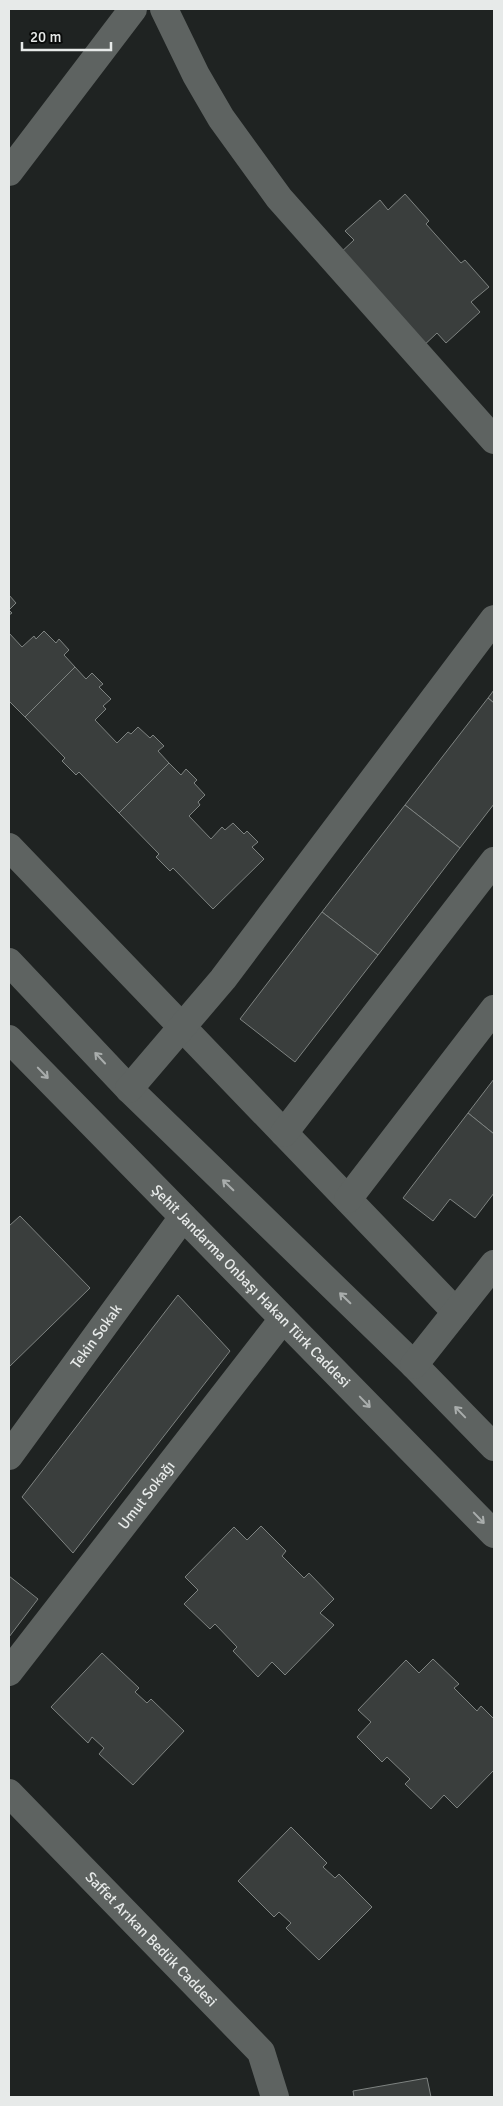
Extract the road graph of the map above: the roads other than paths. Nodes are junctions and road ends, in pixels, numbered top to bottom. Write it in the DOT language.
graph roads {
  1 [pos="132,9"];
  2 [pos="164,9"];
  3 [pos="9,172"];
  4 [pos="494,440"];
  5 [pos="494,619"];
  6 [pos="9,847"];
  7 [pos="494,861"];
  8 [pos="9,962"];
  9 [pos="494,1009"];
  10 [pos="182,1027"];
  11 [pos="9,1039"];
  12 [pos="129,1088"];
  13 [pos="284,1133"];
  14 [pos="348,1199"];
  15 [pos="184,1216"];
  16 [pos="494,1264"];
  17 [pos="456,1312"];
  18 [pos="283,1319"];
  19 [pos="414,1365"];
  20 [pos="494,1447"];
  21 [pos="9,1456"];
  22 [pos="494,1534"];
  23 [pos="9,1672"];
  24 [pos="9,1793"];
  25 [pos="275,2097"];
  1 -- 3 [label="street"];
  2 -- 4 [label="street"];
  5 -- 10 [label="street"];
  6 -- 10 [label="street"];
  7 -- 13 [label="street"];
  12 -- 8 [label="street, one-way"];
  9 -- 14 [label="street"];
  10 -- 12 [label="street"];
  10 -- 13 [label="street"];
  11 -- 15 [label="street, Şehit Jandarma Onbaşı Hakan Türk Caddesi, one-way"];
  19 -- 12 [label="street, one-way"];
  13 -- 14 [label="street"];
  14 -- 17 [label="street"];
  15 -- 18 [label="street, Şehit Jandarma Onbaşı Hakan Türk Caddesi"];
  15 -- 21 [label="street, Tekin Sokak"];
  16 -- 17 [label="street"];
  17 -- 19 [label="street"];
  18 -- 22 [label="street, Şehit Jandarma Onbaşı Hakan Türk Caddesi, one-way"];
  18 -- 23 [label="street, Umut Sokağı"];
  20 -- 19 [label="street, one-way"];
  24 -- 25 [label="street, Saffet Arıkan Bedük Caddesi"];
}
